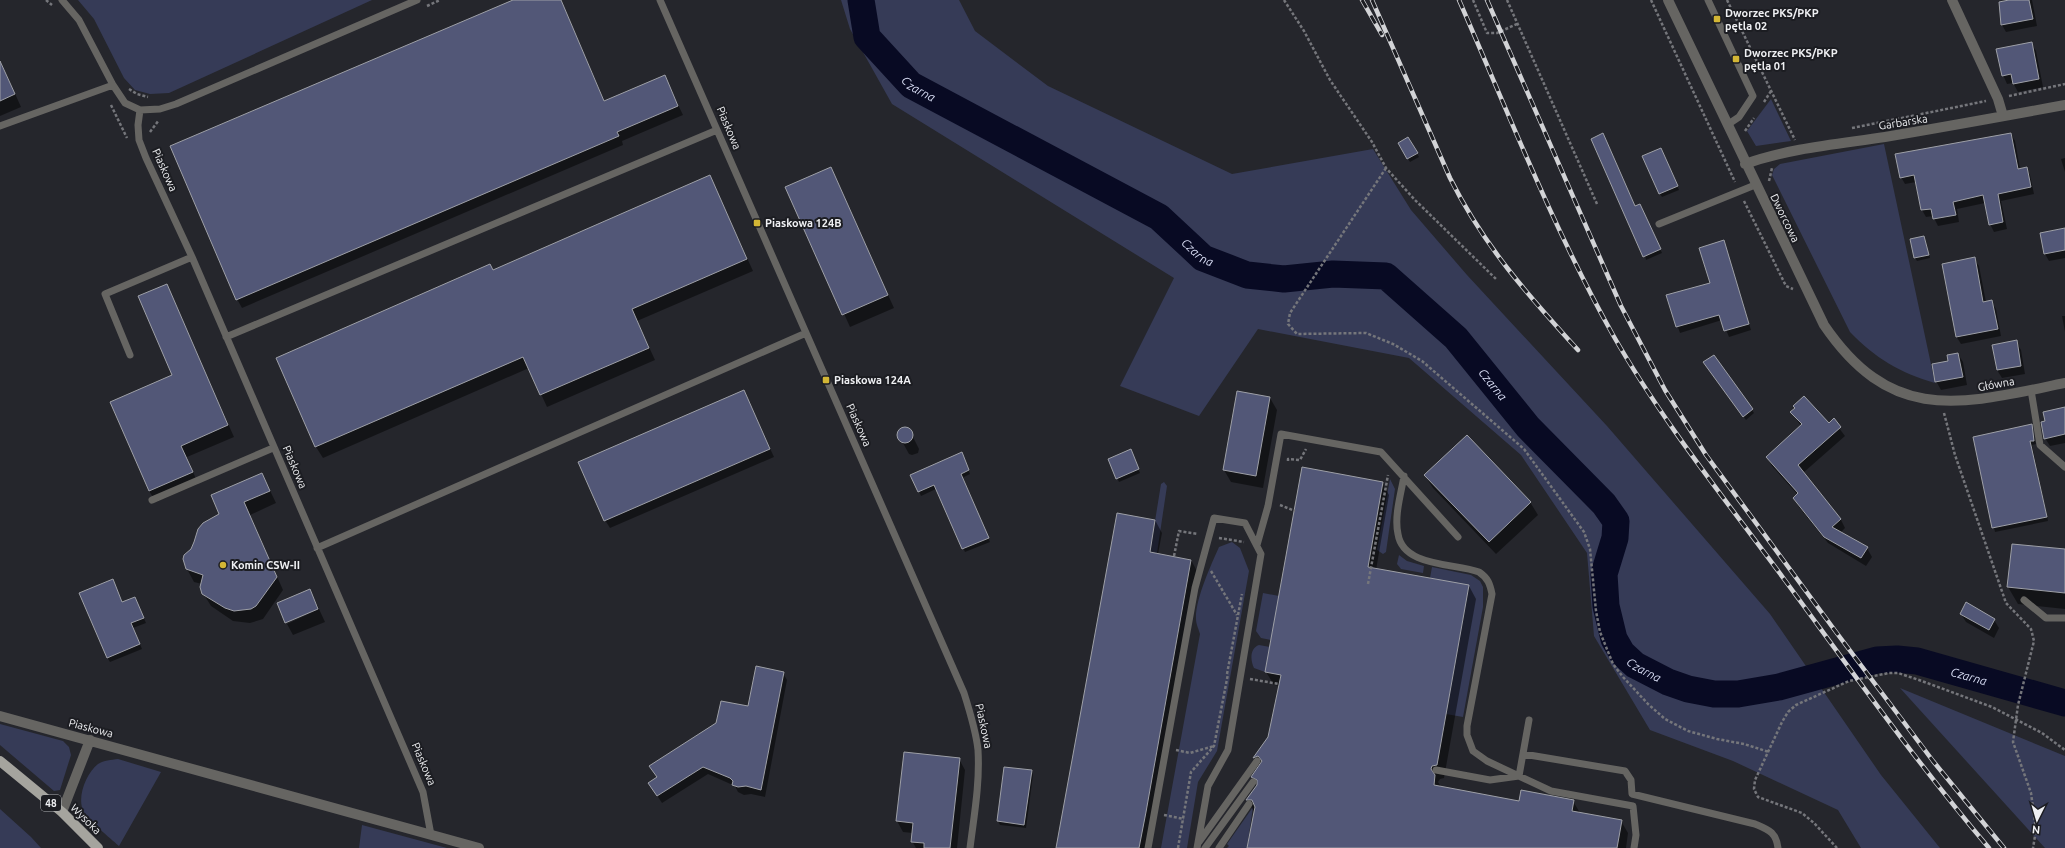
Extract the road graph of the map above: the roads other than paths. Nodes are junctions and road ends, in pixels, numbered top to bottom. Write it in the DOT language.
graph roads {
  1 [pos="62,0"];
  2 [pos="417,0"];
  3 [pos="660,0"];
  4 [pos="1668,0"];
  5 [pos="1708,0"];
  6 [pos="1952,0"];
  7 [pos="113,85"];
  8 [pos="2065,105"];
  9 [pos="140,110"];
  10 [pos="2003,116"];
  11 [pos="1727,124"];
  12 [pos="0,126"];
  13 [pos="717,130"];
  14 [pos="1745,164"];
  15 [pos="1755,185"];
  16 [pos="1659,224"];
  17 [pos="192,257"];
  18 [pos="806,333"];
  19 [pos="226,337"];
  20 [pos="130,355"];
  21 [pos="2065,383"];
  22 [pos="2031,390"];
  23 [pos="1930,400"];
  24 [pos="273,448"];
  25 [pos="2065,468"];
  26 [pos="1404,476"];
  27 [pos="152,500"];
  28 [pos="1458,537"];
  29 [pos="1257,545"];
  30 [pos="317,548"];
  31 [pos="2024,600"];
  32 [pos="2065,618"];
  33 [pos="0,716"];
  34 [pos="1529,720"];
  35 [pos="90,740"];
  36 [pos="1523,754"];
  37 [pos="0,761"];
  38 [pos="1257,761"];
  39 [pos="1436,770"];
  40 [pos="1519,776"];
  41 [pos="1253,782"];
  42 [pos="1632,794"];
  43 [pos="1249,804"];
  44 [pos="1633,806"];
  45 [pos="62,812"];
  46 [pos="430,835"];
  47 [pos="1197,846"];
  48 [pos="98,848"];
  49 [pos="479,848"];
  50 [pos="970,848"];
  51 [pos="1148,848"];
  52 [pos="1206,848"];
  53 [pos="1218,848"];
  54 [pos="1634,848"];
  55 [pos="1778,848"];
  1 -- 7 [label="lane"];
  2 -- 9 [label="lane"];
  3 -- 13 [label="lane, Piaskowa"];
  4 -- 11 [label="street, Dworcowa"];
  5 -- 11 [label="lane"];
  6 -- 10 [label="street"];
  7 -- 9 [label="lane"];
  7 -- 12 [label="lane"];
  8 -- 10 [label="street, Garbarska"];
  9 -- 17 [label="lane, Piaskowa"];
  10 -- 14 [label="street, Garbarska"];
  11 -- 14 [label="street, Dworcowa"];
  13 -- 18 [label="lane, Piaskowa"];
  13 -- 19 [label="lane"];
  14 -- 15 [label="street, Dworcowa"];
  15 -- 16 [label="lane"];
  15 -- 23 [label="street, Dworcowa"];
  17 -- 19 [label="lane, Piaskowa"];
  17 -- 20 [label="lane"];
  18 -- 30 [label="lane"];
  18 -- 50 [label="lane, Piaskowa"];
  19 -- 24 [label="lane, Piaskowa"];
  21 -- 22 [label="street, Główna"];
  22 -- 23 [label="street, Główna"];
  22 -- 25 [label="lane"];
  24 -- 27 [label="lane"];
  24 -- 30 [label="lane, Piaskowa"];
  26 -- 28 [label="lane"];
  26 -- 29 [label="lane"];
  26 -- 40 [label="lane"];
  29 -- 47 [label="lane"];
  29 -- 51 [label="lane"];
  30 -- 46 [label="lane, Piaskowa"];
  31 -- 32 [label="lane"];
  33 -- 35 [label="street, Piaskowa"];
  34 -- 36 [label="lane"];
  35 -- 45 [label="street"];
  35 -- 46 [label="street, Piaskowa"];
  36 -- 40 [label="lane"];
  36 -- 42 [label="lane"];
  37 -- 45 [label="main road, Wysoka / 48"];
  38 -- 47 [label="lane"];
  39 -- 40 [label="lane"];
  40 -- 44 [label="lane"];
  41 -- 52 [label="lane"];
  42 -- 44 [label="lane"];
  42 -- 55 [label="lane"];
  43 -- 53 [label="lane"];
  44 -- 54 [label="lane"];
  45 -- 48 [label="main road, Wysoka / 48"];
  46 -- 49 [label="street, Piaskowa"];
}
